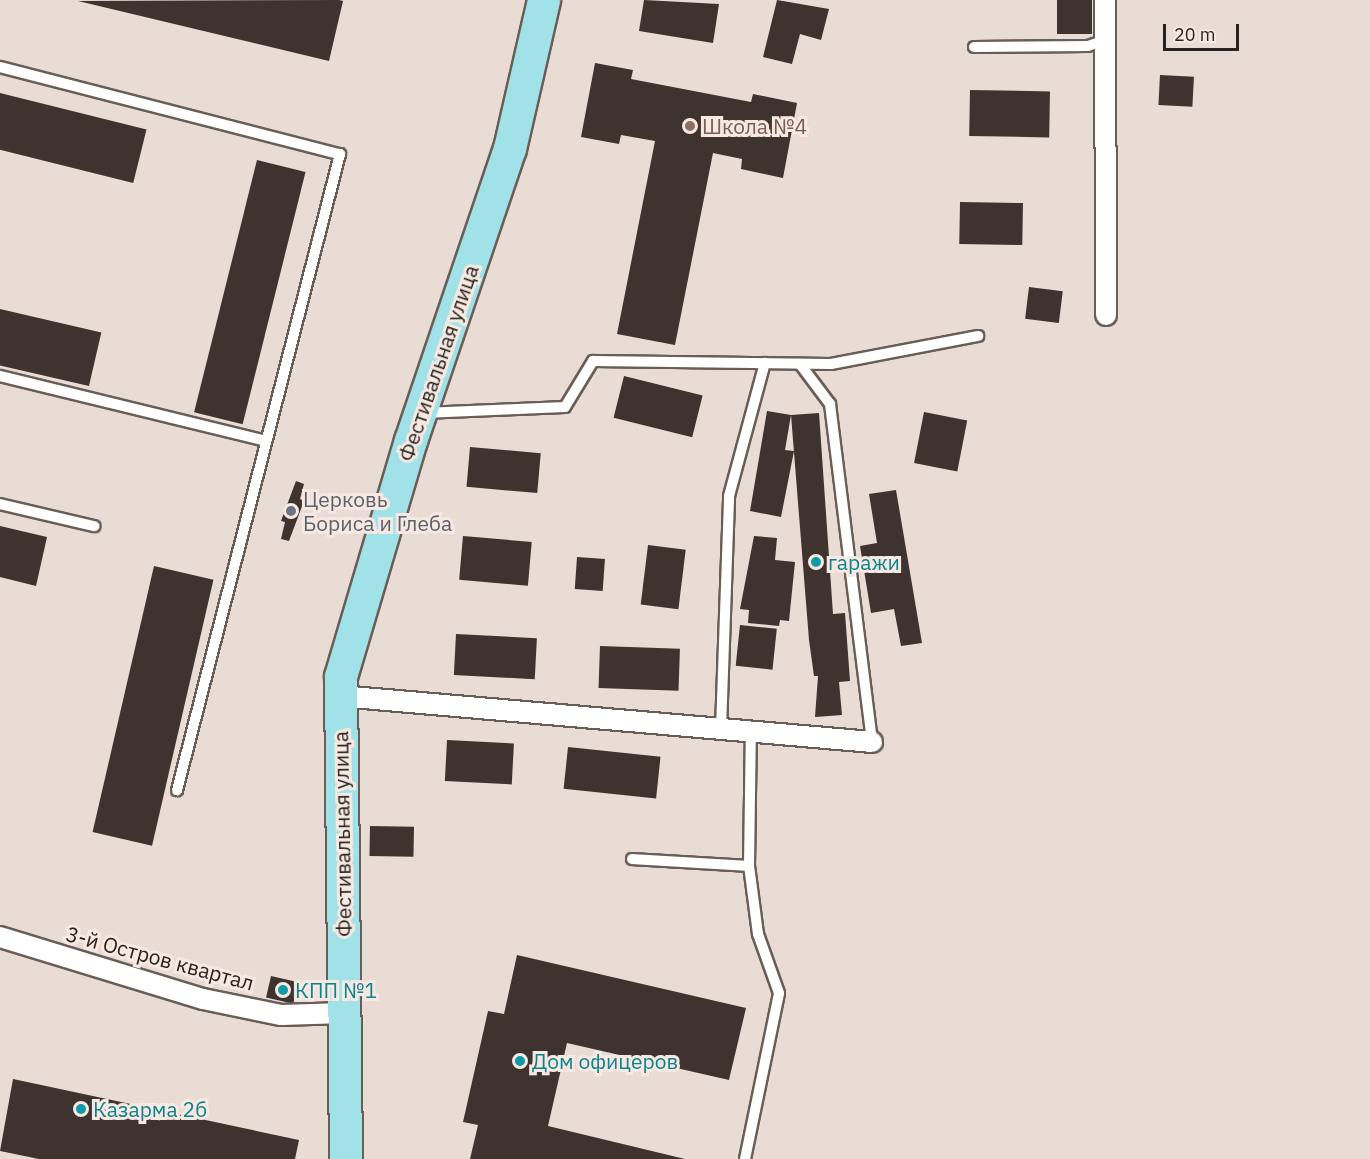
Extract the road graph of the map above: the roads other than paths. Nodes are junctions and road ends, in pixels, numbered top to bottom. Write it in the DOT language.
graph roads {
  1 [pos="544,0"];
  2 [pos="1105,0"];
  3 [pos="1105,40"];
  4 [pos="974,47"];
  5 [pos="0,67"];
  6 [pos="1106,315"];
  7 [pos="978,336"];
  8 [pos="765,363"];
  9 [pos="800,364"];
  10 [pos="0,376"];
  11 [pos="420,413"];
  12 [pos="266,441"];
  13 [pos="0,504"];
  14 [pos="94,526"];
  15 [pos="340,696"];
  16 [pos="721,729"];
  17 [pos="751,731"];
  18 [pos="872,742"];
  19 [pos="177,790"];
  20 [pos="632,859"];
  21 [pos="749,866"];
  22 [pos="0,937"];
  23 [pos="344,1013"];
  24 [pos="346,1159"];
  25 [pos="746,1159"];
  1 -- 11 [label="main road, Фестивальная улица"];
  2 -- 3 [label="street"];
  3 -- 4 [label="lane"];
  3 -- 6 [label="street"];
  5 -- 12 [label="lane"];
  7 -- 9 [label="lane"];
  8 -- 9 [label="lane"];
  8 -- 11 [label="lane"];
  8 -- 16 [label="lane"];
  9 -- 18 [label="lane"];
  10 -- 12 [label="lane"];
  11 -- 15 [label="main road, Фестивальная улица"];
  12 -- 19 [label="lane"];
  13 -- 14 [label="lane"];
  15 -- 16 [label="street"];
  15 -- 23 [label="main road, Фестивальная улица"];
  16 -- 17 [label="street"];
  17 -- 18 [label="street"];
  17 -- 21 [label="lane"];
  20 -- 21 [label="lane"];
  21 -- 25 [label="lane"];
  22 -- 23 [label="street, 3-й Остров квартал"];
  23 -- 24 [label="main road, Фестивальная улица"];
}
